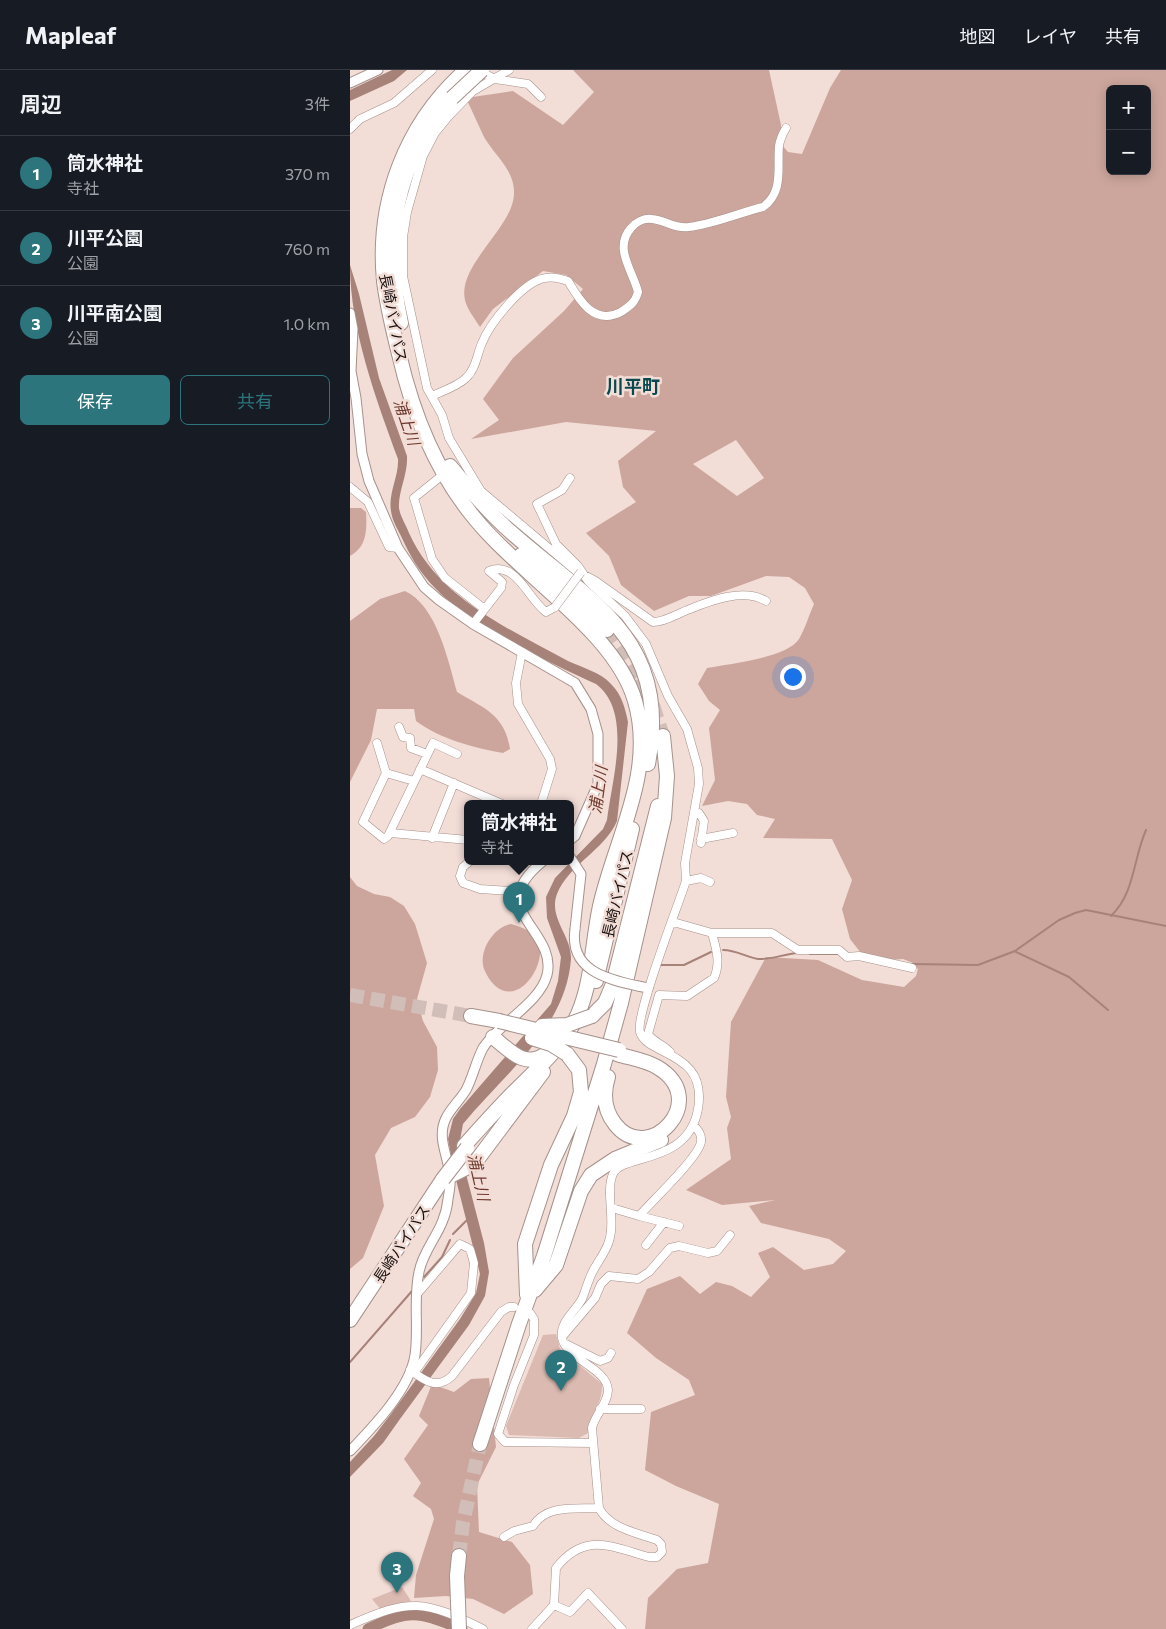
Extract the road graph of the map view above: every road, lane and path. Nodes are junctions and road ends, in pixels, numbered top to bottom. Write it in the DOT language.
graph roads {
  1 [pos="378,70"];
  2 [pos="432,70"];
  3 [pos="466,70"];
  4 [pos="478,70"];
  5 [pos="482,70"];
  6 [pos="509,70"];
  7 [pos="495,78"];
  8 [pos="350,83"];
  9 [pos="447,96"];
  10 [pos="541,97"];
  11 [pos="786,128"];
  12 [pos="350,129"];
  13 [pos="350,313"];
  14 [pos="432,396"];
  15 [pos="453,467"];
  16 [pos="440,477"];
  17 [pos="570,478"];
  18 [pos="350,488"];
  19 [pos="398,548"];
  20 [pos="511,558"];
  21 [pos="581,572"];
  22 [pos="766,601"];
  23 [pos="483,608"];
  24 [pos="474,623"];
  25 [pos="608,630"];
  26 [pos="522,652"];
  27 [pos="634,682"];
  28 [pos="399,726"];
  29 [pos="663,736"];
  30 [pos="377,743"];
  31 [pos="657,750"];
  32 [pos="428,754"];
  33 [pos="457,754"];
  34 [pos="420,769"];
  35 [pos="386,772"];
  36 [pos="667,776"];
  37 [pos="414,781"];
  38 [pos="454,783"];
  39 [pos="484,800"];
  40 [pos="542,800"];
  41 [pos="658,806"];
  42 [pos="695,813"];
  43 [pos="391,833"];
  44 [pos="733,833"];
  45 [pos="574,837"];
  46 [pos="432,838"];
  47 [pos="464,840"];
  48 [pos="574,862"];
  49 [pos="465,865"];
  50 [pos="539,865"];
  51 [pos="686,881"];
  52 [pos="710,882"];
  53 [pos="510,891"];
  54 [pos="673,922"];
  55 [pos="712,933"];
  56 [pos="912,968"];
  57 [pos="648,988"];
  58 [pos="585,1015"];
  59 [pos="470,1017"];
  60 [pos="496,1028"];
  61 [pos="618,1052"];
  62 [pos="671,1054"];
  63 [pos="548,1064"];
  64 [pos="693,1125"];
  65 [pos="466,1147"];
  66 [pos="447,1177"];
  67 [pos="612,1208"];
  68 [pos="639,1216"];
  69 [pos="664,1222"];
  70 [pos="678,1226"];
  71 [pos="730,1235"];
  72 [pos="646,1245"];
  73 [pos="418,1293"];
  74 [pos="529,1295"];
  75 [pos="514,1308"];
  76 [pos="350,1312"];
  77 [pos="530,1313"];
  78 [pos="350,1320"];
  79 [pos="563,1340"];
  80 [pos="612,1353"];
  81 [pos="412,1371"];
  82 [pos="641,1409"];
  83 [pos="600,1410"];
  84 [pos="593,1443"];
  85 [pos="480,1444"];
  86 [pos="350,1451"];
  87 [pos="599,1508"];
  88 [pos="504,1538"];
  89 [pos="459,1556"];
  90 [pos="554,1605"];
  91 [pos="350,1625"];
  92 [pos="537,1627"];
  93 [pos="459,1629"];
  94 [pos="483,1629"];
  95 [pos="622,1629"];
  1 -- 8 [label="street"];
  2 -- 12 [label="street"];
  3 -- 9 [label="highway, 長崎バイパス"];
  4 -- 7 [label="street"];
  5 -- 9 [label="highway, 長崎バイパス, bridge"];
  6 -- 7 [label="street"];
  7 -- 10 [label="street"];
  7 -- 14 [label="street"];
  9 -- 15 [label="highway, 長崎バイパス"];
  9 -- 20 [label="highway, 長崎バイパス"];
  11 -- 14 [label="street"];
  13 -- 19 [label="street"];
  14 -- 15 [label="street"];
  15 -- 21 [label="street"];
  15 -- 25 [label="highway, 長崎バイパス"];
  15 -- 63 [label="highway, 長崎バイパス"];
  16 -- 23 [label="street"];
  17 -- 21 [label="street"];
  18 -- 19 [label="street"];
  19 -- 24 [label="street"];
  20 -- 27 [label="highway, 長崎バイパス"];
  20 -- 58 [label="highway, 長崎バイパス"];
  21 -- 22 [label="street"];
  21 -- 23 [label="street, bridge"];
  21 -- 42 [label="street"];
  23 -- 24 [label="street"];
  24 -- 26 [label="street"];
  26 -- 40 [label="street"];
  26 -- 45 [label="street"];
  28 -- 32 [label="street"];
  29 -- 36 [label="highway, 長崎バイパス"];
  30 -- 35 [label="street"];
  31 -- 41 [label="highway, 長崎バイパス"];
  32 -- 33 [label="street"];
  32 -- 34 [label="street"];
  34 -- 37 [label="street"];
  34 -- 38 [label="street"];
  35 -- 37 [label="street"];
  35 -- 43 [label="street"];
  36 -- 61 [label="highway"];
  36 -- 74 [label="highway, 長崎バイパス"];
  37 -- 43 [label="street"];
  38 -- 39 [label="street"];
  38 -- 46 [label="street"];
  41 -- 58 [label="highway"];
  41 -- 74 [label="highway, 長崎バイパス"];
  42 -- 44 [label="street"];
  42 -- 51 [label="street"];
  43 -- 46 [label="street"];
  46 -- 47 [label="street"];
  48 -- 57 [label="street, bridge"];
  49 -- 53 [label="street"];
  50 -- 60 [label="street"];
  51 -- 52 [label="street"];
  51 -- 54 [label="street"];
  54 -- 55 [label="street"];
  54 -- 57 [label="street"];
  55 -- 56 [label="street"];
  55 -- 62 [label="street"];
  57 -- 62 [label="street"];
  58 -- 60 [label="highway, bridge"];
  58 -- 60 [label="highway"];
  58 -- 65 [label="highway, 長崎バイパス"];
  59 -- 60 [label="highway"];
  60 -- 61 [label="highway, bridge"];
  60 -- 66 [label="street"];
  60 -- 74 [label="highway, bridge"];
  61 -- 74 [label="highway"];
  62 -- 64 [label="street"];
  63 -- 65 [label="highway, 長崎バイパス"];
  63 -- 66 [label="highway"];
  64 -- 67 [label="street"];
  64 -- 68 [label="street"];
  65 -- 66 [label="highway, 長崎バイパス, bridge"];
  66 -- 73 [label="street"];
  66 -- 76 [label="highway, 長崎バイパス"];
  66 -- 78 [label="highway, 長崎バイパス"];
  67 -- 68 [label="street"];
  67 -- 79 [label="street"];
  68 -- 69 [label="street"];
  69 -- 70 [label="street"];
  69 -- 72 [label="street"];
  71 -- 79 [label="street"];
  73 -- 81 [label="street"];
  73 -- 81 [label="street"];
  74 -- 85 [label="highway, 長崎バイパス"];
  75 -- 81 [label="street"];
  77 -- 84 [label="street"];
  79 -- 80 [label="street"];
  79 -- 83 [label="street"];
  81 -- 86 [label="street"];
  82 -- 83 [label="street"];
  83 -- 84 [label="street"];
  84 -- 87 [label="street"];
  87 -- 88 [label="street"];
  87 -- 90 [label="street"];
  89 -- 93 [label="highway, bridge"];
  90 -- 92 [label="street"];
  90 -- 95 [label="street"];
  91 -- 94 [label="street"];
}
